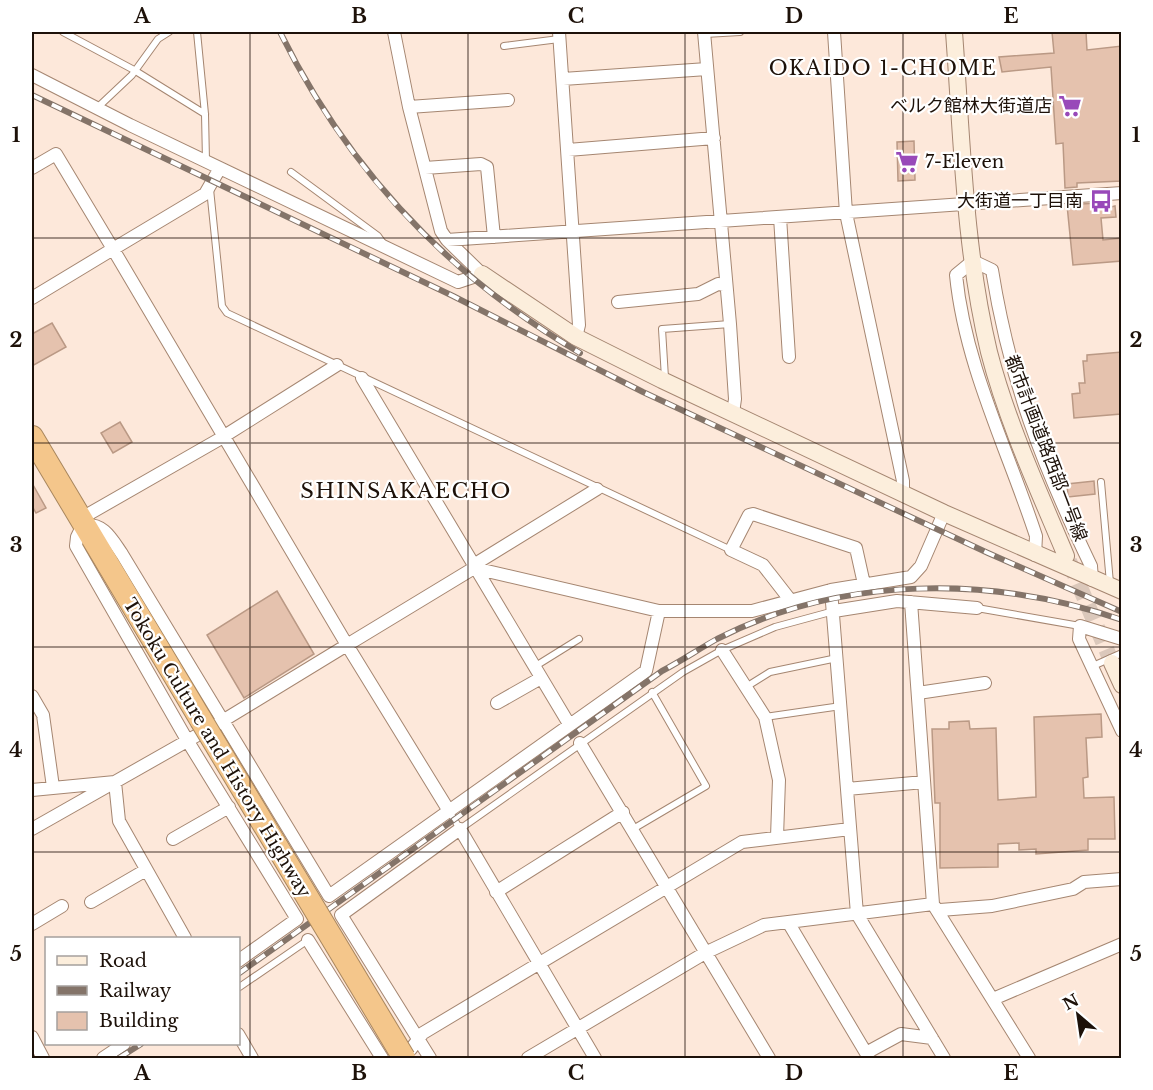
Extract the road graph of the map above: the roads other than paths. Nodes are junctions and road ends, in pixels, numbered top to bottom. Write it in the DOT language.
graph roads {
  1 [pos="63,32"];
  2 [pos="169,32"];
  3 [pos="196,32"];
  4 [pos="394,32"];
  5 [pos="740,32"];
  6 [pos="834,32"];
  7 [pos="954,32"];
  8 [pos="704,33"];
  9 [pos="559,35"];
  10 [pos="504,46"];
  11 [pos="707,69"];
  12 [pos="134,70"];
  13 [pos="32,75"];
  14 [pos="563,80"];
  15 [pos="508,100"];
  16 [pos="409,107"];
  17 [pos="97,108"];
  18 [pos="205,114"];
  19 [pos="714,138"];
  20 [pos="568,150"];
  21 [pos="206,161"];
  22 [pos="32,168"];
  23 [pos="220,168"];
  24 [pos="425,168"];
  25 [pos="291,172"];
  26 [pos="210,189"];
  27 [pos="1122,193"];
  28 [pos="967,204"];
  29 [pos="846,213"];
  30 [pos="780,218"];
  31 [pos="720,222"];
  32 [pos="573,232"];
  33 [pos="494,237"];
  34 [pos="447,240"];
  35 [pos="387,248"];
  36 [pos="113,249"];
  37 [pos="973,261"];
  38 [pos="482,274"];
  39 [pos="726,285"];
  40 [pos="32,298"];
  41 [pos="618,302"];
  42 [pos="729,324"];
  43 [pos="576,337"];
  44 [pos="789,357"];
  45 [pos="337,365"];
  46 [pos="362,378"];
  47 [pos="665,381"];
  48 [pos="733,413"];
  49 [pos="224,436"];
  50 [pos="32,437"];
  51 [pos="1101,482"];
  52 [pos="597,489"];
  53 [pos="903,492"];
  54 [pos="944,513"];
  55 [pos="82,522"];
  56 [pos="731,550"];
  57 [pos="1035,555"];
  58 [pos="1066,556"];
  59 [pos="474,567"];
  60 [pos="1092,580"];
  61 [pos="864,584"];
  62 [pos="1116,589"];
  63 [pos="831,590"];
  64 [pos="791,601"];
  65 [pos="911,602"];
  66 [pos="976,608"];
  67 [pos="659,611"];
  68 [pos="834,611"];
  69 [pos="1080,627"];
  70 [pos="579,639"];
  71 [pos="1122,639"];
  72 [pos="347,645"];
  73 [pos="722,650"];
  74 [pos="837,658"];
  75 [pos="1117,658"];
  76 [pos="1092,666"];
  77 [pos="534,667"];
  78 [pos="541,678"];
  79 [pos="985,683"];
  80 [pos="1122,685"];
  81 [pos="746,687"];
  82 [pos="652,692"];
  83 [pos="918,693"];
  84 [pos="32,696"];
  85 [pos="497,703"];
  86 [pos="841,706"];
  87 [pos="765,717"];
  88 [pos="224,720"];
  89 [pos="569,724"];
  90 [pos="1122,731"];
  91 [pos="187,740"];
  92 [pos="580,743"];
  93 [pos="115,782"];
  94 [pos="924,782"];
  95 [pos="53,788"];
  96 [pos="847,789"];
  97 [pos="32,790"];
  98 [pos="229,807"];
  99 [pos="448,811"];
  100 [pos="623,812"];
  101 [pos="32,829"];
  102 [pos="459,829"];
  103 [pos="633,829"];
  104 [pos="850,830"];
  105 [pos="777,837"];
  106 [pos="173,839"];
  107 [pos="314,869"];
  108 [pos="146,870"];
  109 [pos="1122,879"];
  110 [pos="668,887"];
  111 [pos="280,890"];
  112 [pos="496,891"];
  113 [pos="92,902"];
  114 [pos="62,906"];
  115 [pos="936,907"];
  116 [pos="857,914"];
  117 [pos="788,922"];
  118 [pos="32,924"];
  119 [pos="184,937"];
  120 [pos="308,940"];
  121 [pos="357,940"];
  122 [pos="1122,944"];
  123 [pos="705,953"];
  124 [pos="240,960"];
  125 [pos="323,962"];
  126 [pos="538,964"];
  127 [pos="240,987"];
  128 [pos="993,999"];
  129 [pos="578,1029"];
  130 [pos="32,1037"];
  131 [pos="240,1038"];
  132 [pos="932,1038"];
  133 [pos="419,1041"];
  134 [pos="123,1045"];
  135 [pos="867,1056"];
  136 [pos="43,1059"];
  137 [pos="103,1059"];
  138 [pos="252,1059"];
  139 [pos="382,1059"];
  140 [pos="396,1059"];
  141 [pos="404,1059"];
  142 [pos="430,1059"];
  143 [pos="528,1059"];
  144 [pos="595,1059"];
  145 [pos="769,1059"];
  146 [pos="944,1059"];
  147 [pos="1029,1059"];
  1 -- 12 [label="lane"];
  2 -- 12 [label="lane"];
  3 -- 18 [label="lane"];
  4 -- 16 [label="street"];
  5 -- 8 [label="lane"];
  6 -- 29 [label="street"];
  7 -- 28 [label="street, 都市計画道路西部一号線"];
  8 -- 11 [label="street"];
  9 -- 10 [label="lane"];
  9 -- 14 [label="street"];
  11 -- 14 [label="street"];
  11 -- 19 [label="street"];
  12 -- 17 [label="lane"];
  12 -- 18 [label="lane"];
  13 -- 17 [label="street"];
  14 -- 20 [label="street"];
  15 -- 16 [label="street"];
  16 -- 24 [label="street"];
  17 -- 21 [label="street"];
  18 -- 21 [label="lane"];
  19 -- 20 [label="street"];
  19 -- 31 [label="street"];
  20 -- 32 [label="street"];
  21 -- 23 [label="street"];
  22 -- 36 [label="street"];
  23 -- 26 [label="street"];
  23 -- 35 [label="street"];
  24 -- 33 [label="street"];
  24 -- 34 [label="street"];
  25 -- 35 [label="lane"];
  26 -- 36 [label="street"];
  26 -- 45 [label="lane"];
  27 -- 28 [label="street"];
  28 -- 29 [label="street"];
  28 -- 37 [label="street, 都市計画道路西部一号線"];
  29 -- 30 [label="street"];
  29 -- 53 [label="street"];
  30 -- 31 [label="street"];
  30 -- 44 [label="street"];
  31 -- 32 [label="street"];
  31 -- 39 [label="street"];
  32 -- 33 [label="street"];
  32 -- 43 [label="street"];
  33 -- 34 [label="street"];
  34 -- 38 [label="street"];
  35 -- 38 [label="street"];
  36 -- 40 [label="street"];
  36 -- 49 [label="street"];
  37 -- 57 [label="street"];
  37 -- 58 [label="street, 都市計画道路西部一号線"];
  37 -- 60 [label="street"];
  38 -- 43 [label="street"];
  39 -- 41 [label="street"];
  39 -- 42 [label="street"];
  42 -- 47 [label="lane"];
  42 -- 48 [label="street"];
  43 -- 47 [label="street"];
  45 -- 46 [label="lane"];
  45 -- 49 [label="street"];
  46 -- 52 [label="lane"];
  46 -- 59 [label="street"];
  47 -- 48 [label="street"];
  48 -- 53 [label="street"];
  49 -- 55 [label="street"];
  49 -- 72 [label="street"];
  50 -- 55 [label="highway, Tokoku Culture and History Highway"];
  51 -- 62 [label="lane"];
  52 -- 56 [label="lane"];
  52 -- 59 [label="street"];
  53 -- 54 [label="street"];
  54 -- 57 [label="street"];
  54 -- 61 [label="street"];
  55 -- 88 [label="street"];
  55 -- 91 [label="street"];
  55 -- 141 [label="highway, Tokoku Culture and History Highway, bridge"];
  56 -- 61 [label="street"];
  56 -- 64 [label="street"];
  57 -- 60 [label="street"];
  59 -- 67 [label="street"];
  59 -- 72 [label="street"];
  59 -- 77 [label="street"];
  60 -- 62 [label="street"];
  61 -- 63 [label="street"];
  63 -- 64 [label="street"];
  63 -- 68 [label="street"];
  64 -- 67 [label="street"];
  65 -- 66 [label="street"];
  65 -- 68 [label="street"];
  65 -- 83 [label="street"];
  66 -- 69 [label="lane"];
  67 -- 89 [label="street"];
  68 -- 73 [label="lane"];
  68 -- 74 [label="street"];
  69 -- 71 [label="street"];
  69 -- 76 [label="street"];
  70 -- 77 [label="lane"];
  72 -- 88 [label="street"];
  72 -- 99 [label="street"];
  73 -- 81 [label="street"];
  73 -- 82 [label="lane"];
  74 -- 81 [label="lane"];
  74 -- 86 [label="street"];
  75 -- 76 [label="lane"];
  75 -- 80 [label="street"];
  76 -- 90 [label="street"];
  77 -- 78 [label="street"];
  78 -- 85 [label="street"];
  78 -- 89 [label="street"];
  79 -- 83 [label="street"];
  81 -- 87 [label="street"];
  82 -- 92 [label="lane"];
  82 -- 103 [label="lane"];
  83 -- 94 [label="street"];
  84 -- 95 [label="street"];
  86 -- 87 [label="lane"];
  86 -- 96 [label="street"];
  87 -- 105 [label="street"];
  88 -- 91 [label="street"];
  88 -- 107 [label="street"];
  89 -- 99 [label="street"];
  91 -- 93 [label="street"];
  91 -- 98 [label="street"];
  92 -- 100 [label="street"];
  92 -- 102 [label="lane"];
  93 -- 95 [label="street"];
  93 -- 101 [label="street"];
  93 -- 108 [label="street"];
  94 -- 96 [label="street"];
  94 -- 115 [label="street"];
  95 -- 97 [label="street"];
  96 -- 104 [label="street"];
  98 -- 106 [label="street"];
  98 -- 111 [label="street"];
  99 -- 102 [label="lane"];
  99 -- 107 [label="street"];
  100 -- 103 [label="street"];
  100 -- 112 [label="street"];
  102 -- 112 [label="street"];
  102 -- 121 [label="street"];
  103 -- 110 [label="street"];
  104 -- 105 [label="street"];
  104 -- 116 [label="street"];
  105 -- 110 [label="street"];
  107 -- 111 [label="street"];
  108 -- 113 [label="street"];
  108 -- 119 [label="street"];
  109 -- 115 [label="street"];
  110 -- 123 [label="street"];
  110 -- 126 [label="street"];
  111 -- 124 [label="street"];
  112 -- 126 [label="street"];
  114 -- 118 [label="street"];
  115 -- 116 [label="street"];
  115 -- 128 [label="street"];
  116 -- 117 [label="street"];
  116 -- 132 [label="street"];
  117 -- 123 [label="street"];
  117 -- 135 [label="street"];
  120 -- 125 [label="street"];
  120 -- 127 [label="lane"];
  121 -- 125 [label="street"];
  121 -- 133 [label="street"];
  122 -- 128 [label="street"];
  123 -- 129 [label="street"];
  123 -- 145 [label="street"];
  125 -- 139 [label="street"];
  126 -- 129 [label="street"];
  126 -- 133 [label="street"];
  128 -- 147 [label="street"];
  129 -- 143 [label="street"];
  129 -- 144 [label="street"];
  130 -- 136 [label="street"];
  131 -- 138 [label="street"];
  132 -- 135 [label="street"];
  132 -- 146 [label="street"];
  133 -- 140 [label="street"];
  133 -- 142 [label="street"];
  134 -- 137 [label="street"];
}
